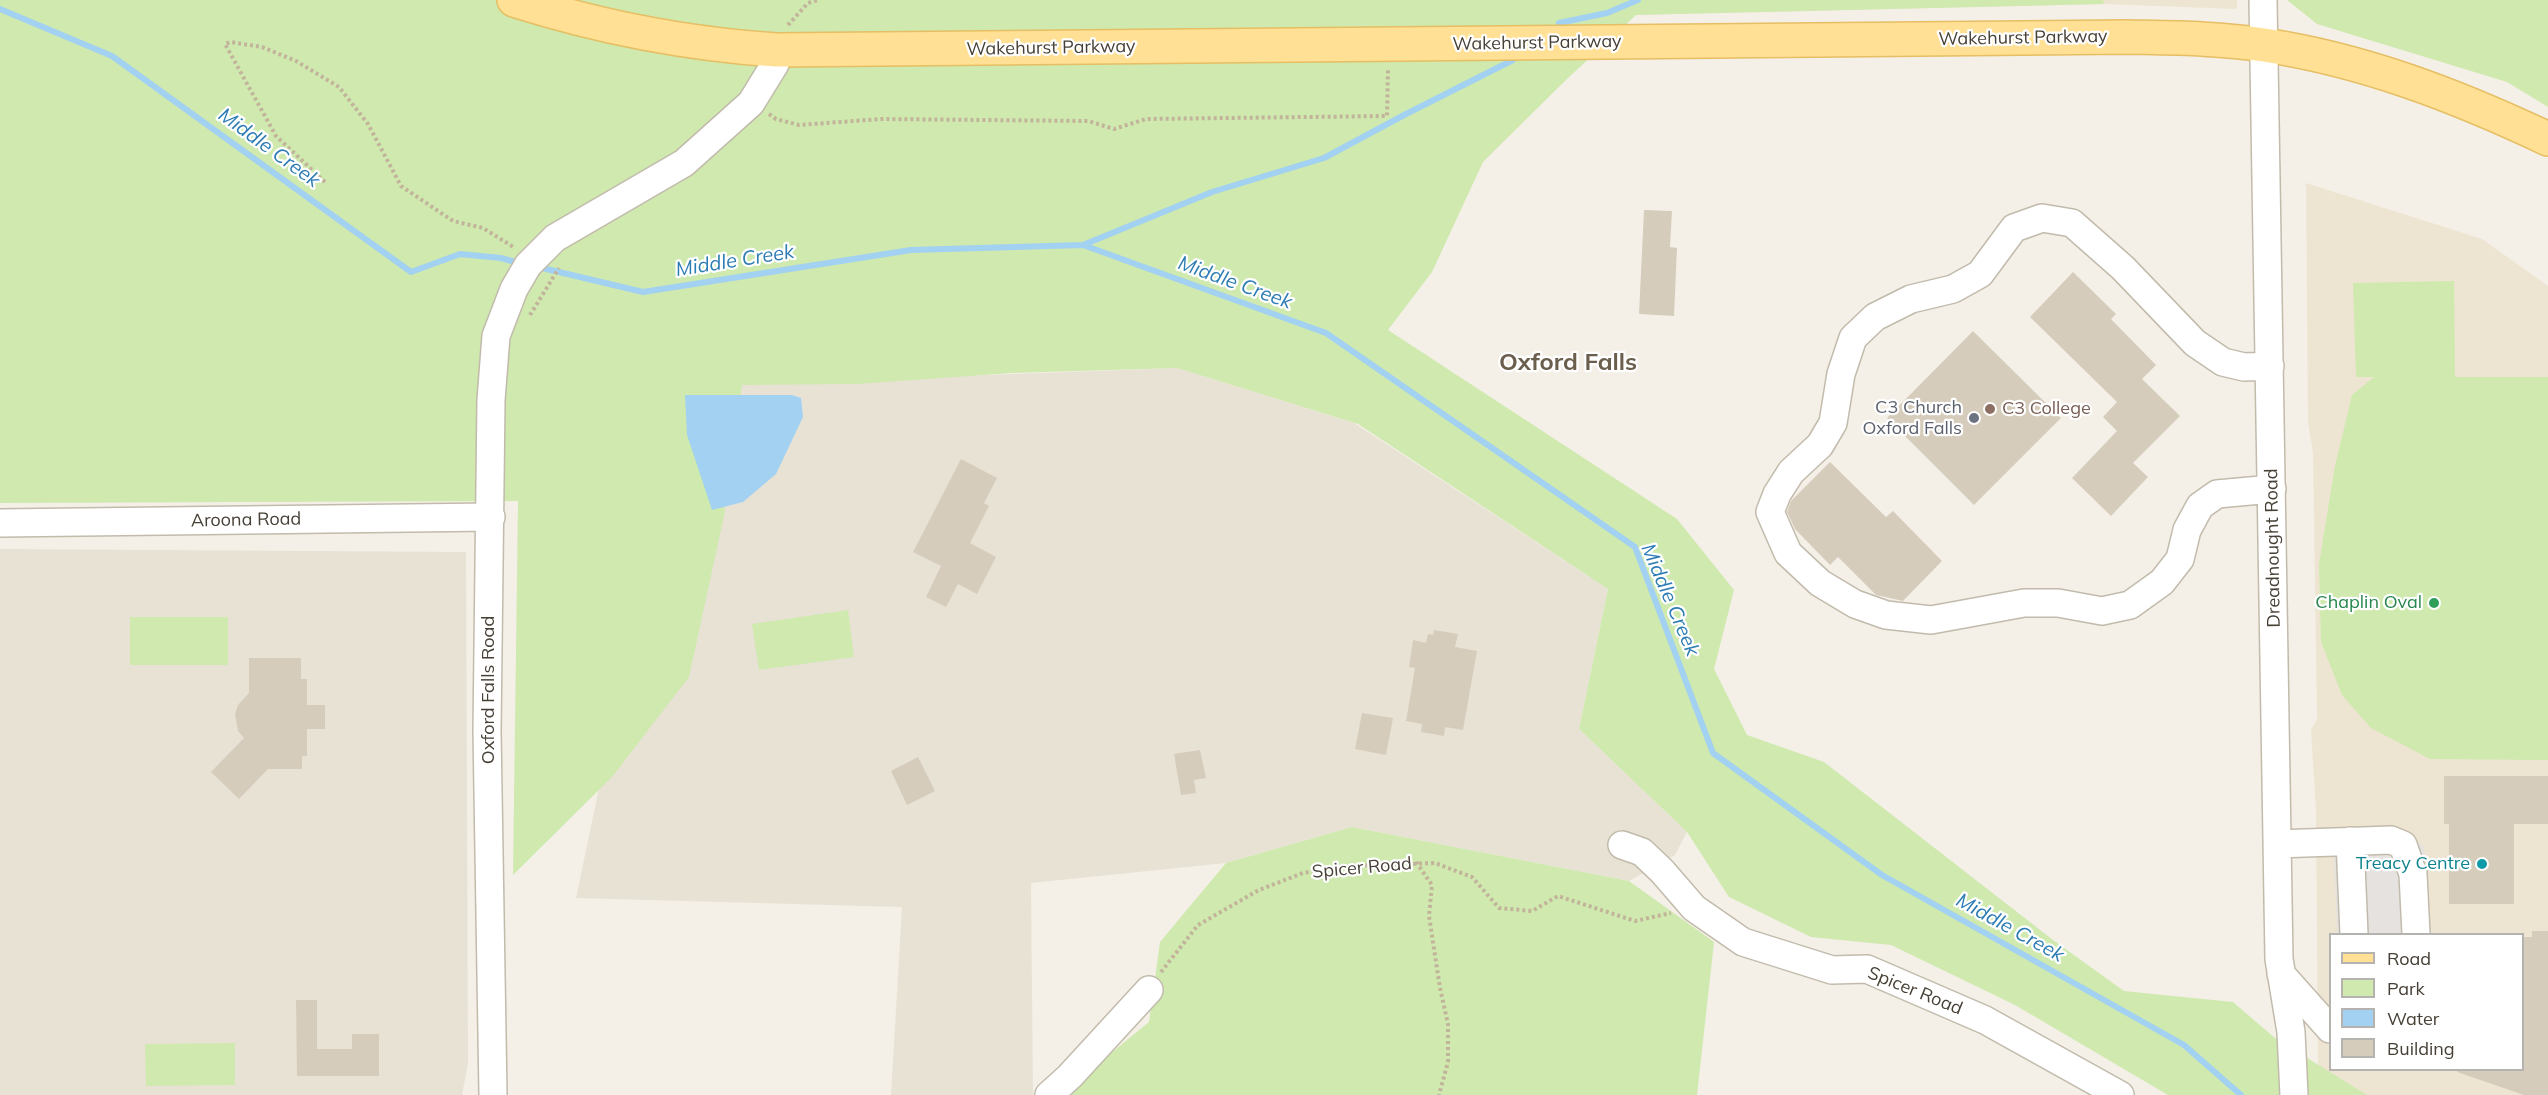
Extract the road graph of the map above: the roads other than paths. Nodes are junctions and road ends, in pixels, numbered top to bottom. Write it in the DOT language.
graph roads {
  1 [pos="514,0"];
  2 [pos="2263,0"];
  3 [pos="2264,45"];
  4 [pos="776,50"];
  5 [pos="2548,139"];
  6 [pos="2270,366"];
  7 [pos="2272,489"];
  8 [pos="491,517"];
  9 [pos="0,523"];
  10 [pos="2350,841"];
  11 [pos="2277,844"];
  12 [pos="1622,845"];
  13 [pos="2354,933"];
  14 [pos="2416,933"];
  15 [pos="2281,973"];
  16 [pos="1149,990"];
  17 [pos="2329,1027"];
  18 [pos="493,1095"];
  19 [pos="1049,1095"];
  20 [pos="2120,1095"];
  21 [pos="2294,1095"];
  1 -- 4 [label="main road, Wakehurst Parkway"];
  2 -- 3 [label="street, Dreadnought Road"];
  3 -- 4 [label="main road, Wakehurst Parkway"];
  3 -- 5 [label="main road, Wakehurst Parkway"];
  3 -- 6 [label="street, Dreadnought Road"];
  4 -- 8 [label="street, Oxford Falls Road"];
  6 -- 7 [label="street, Dreadnought Road"];
  6 -- 7 [label="street"];
  7 -- 11 [label="street, Dreadnought Road"];
  8 -- 9 [label="street, Aroona Road"];
  8 -- 18 [label="street, Oxford Falls Road"];
  10 -- 11 [label="street"];
  10 -- 13 [label="street"];
  10 -- 14 [label="street"];
  11 -- 15 [label="street, Dreadnought Road"];
  12 -- 20 [label="street, Spicer Road"];
  15 -- 17 [label="street"];
  15 -- 21 [label="street, Dreadnought Road"];
  16 -- 19 [label="street"];
}
